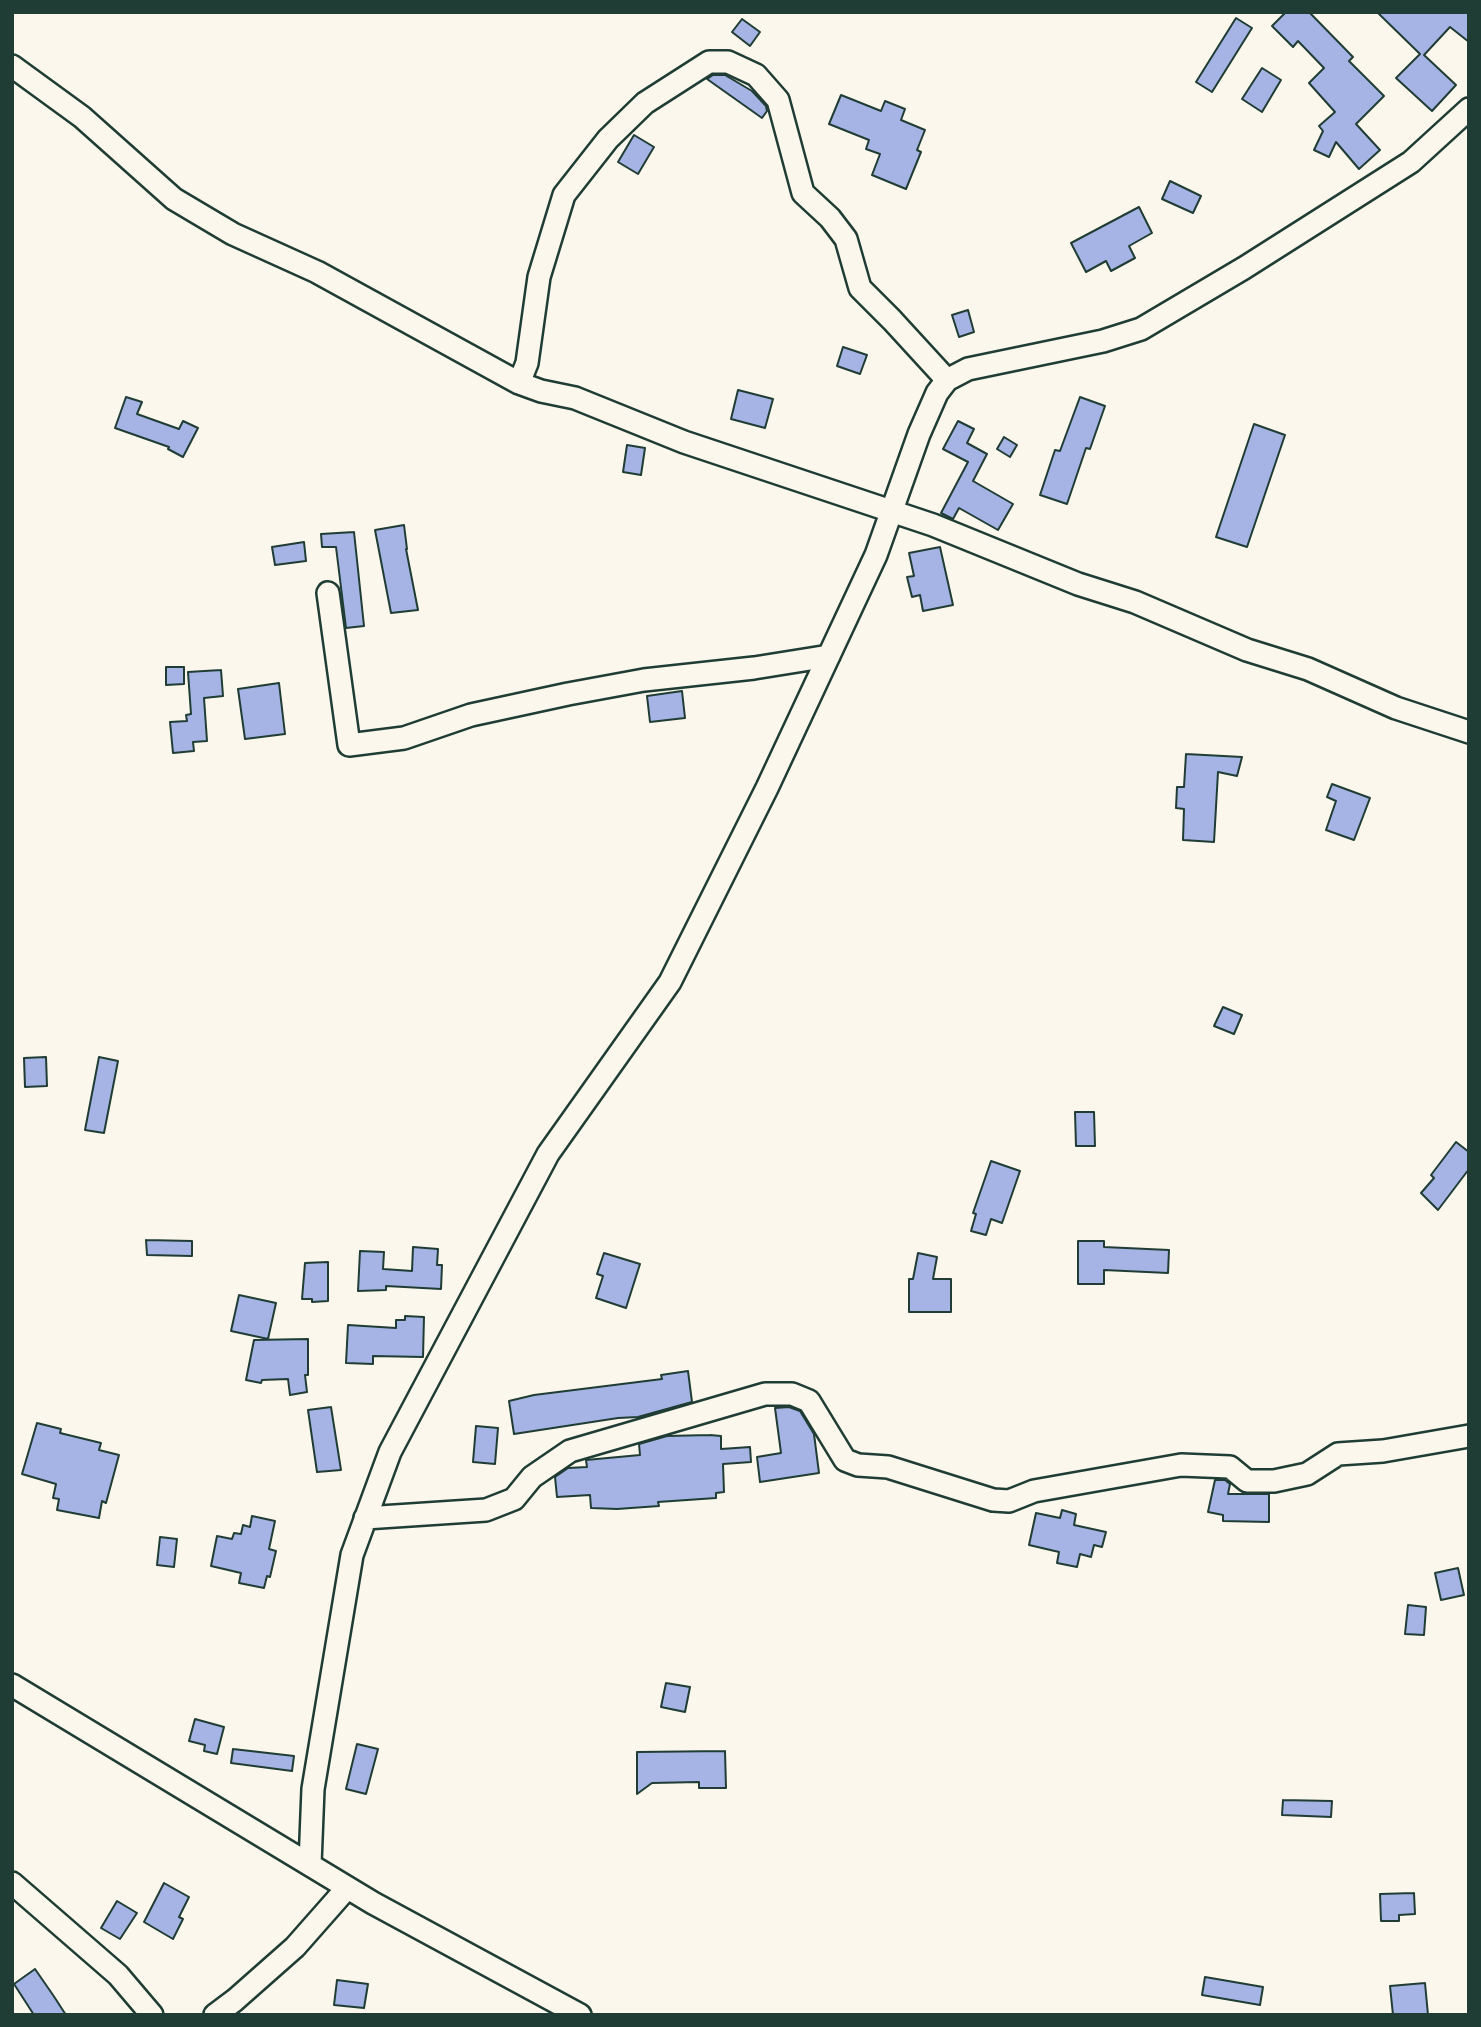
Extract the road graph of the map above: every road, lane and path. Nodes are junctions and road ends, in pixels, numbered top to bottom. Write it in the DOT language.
graph roads {
  1 [pos="12,66"];
  2 [pos="1469,109"];
  3 [pos="947,380"];
  4 [pos="519,383"];
  5 [pos="893,513"];
  6 [pos="328,593"];
  7 [pos="829,656"];
  8 [pos="1469,732"];
  9 [pos="1469,1436"];
  10 [pos="365,1518"];
  11 [pos="12,1685"];
  12 [pos="310,1864"];
  13 [pos="12,1883"];
  14 [pos="347,1888"];
  15 [pos="152,2015"];
  16 [pos="215,2015"];
  17 [pos="580,2015"];
  1 -- 4 [label="street"];
  2 -- 3 [label="street"];
  3 -- 4 [label="street"];
  3 -- 5 [label="street"];
  4 -- 5 [label="street"];
  5 -- 7 [label="street"];
  5 -- 8 [label="street"];
  6 -- 7 [label="street"];
  7 -- 10 [label="street"];
  9 -- 10 [label="street"];
  10 -- 12 [label="street"];
  11 -- 12 [label="street"];
  12 -- 14 [label="street"];
  13 -- 15 [label="street"];
  14 -- 16 [label="street"];
  14 -- 17 [label="street"];
}
